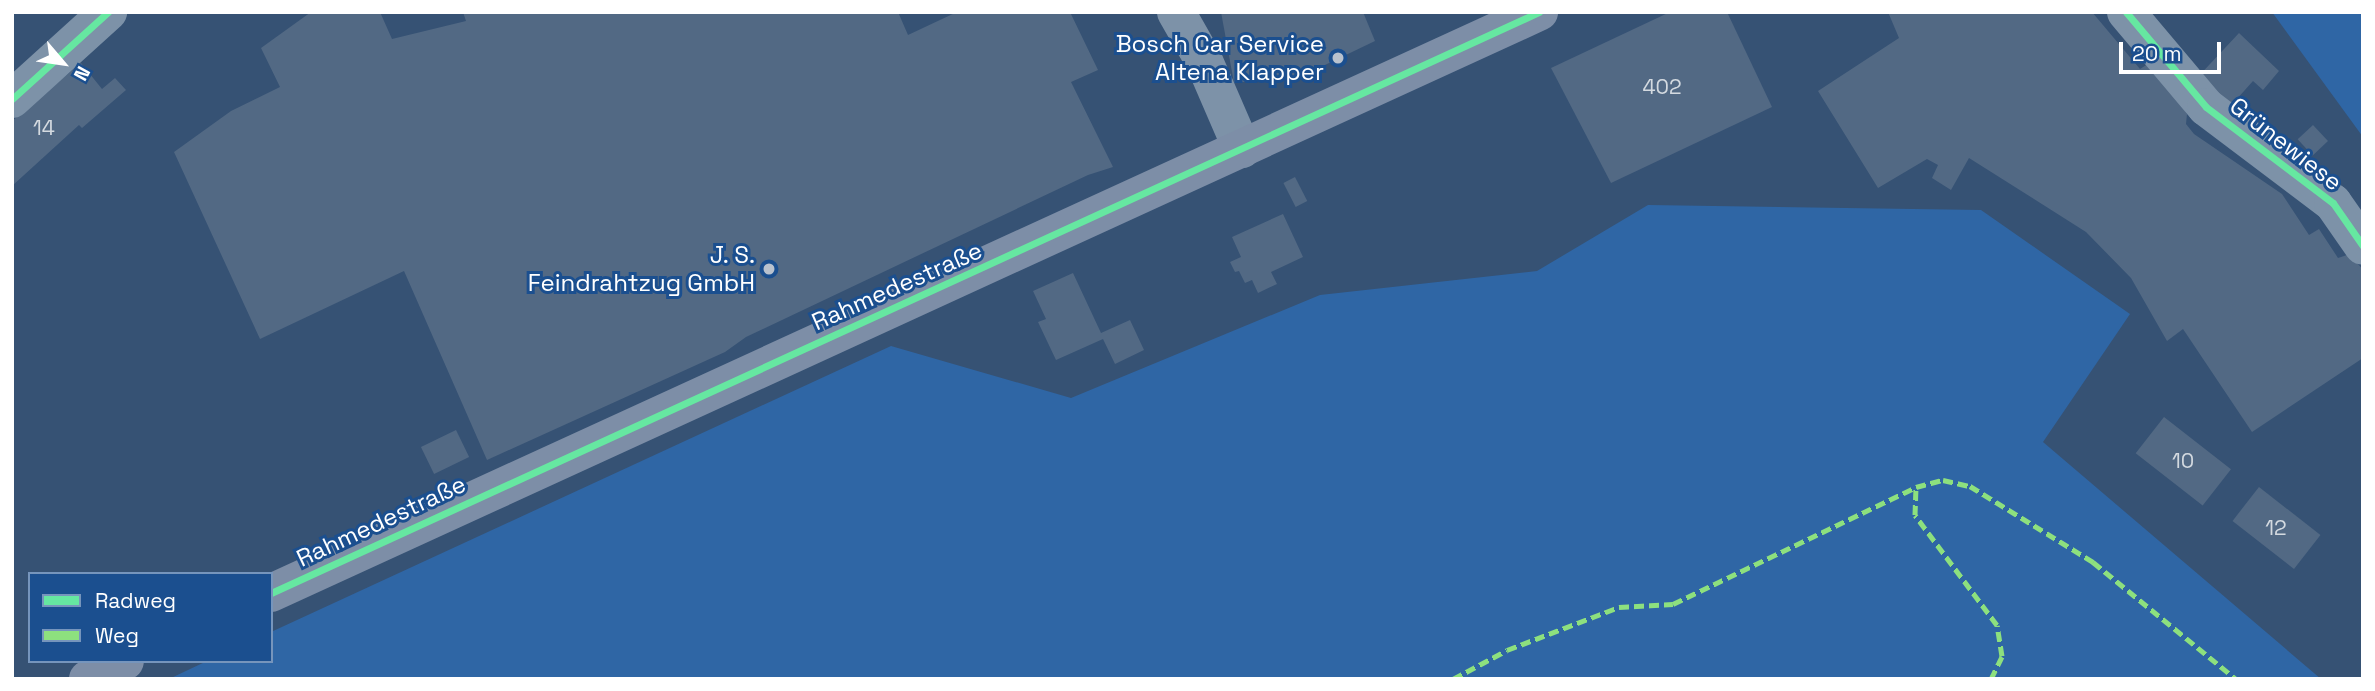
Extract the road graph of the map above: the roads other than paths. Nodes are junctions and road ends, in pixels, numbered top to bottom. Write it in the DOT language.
graph roads {
  1 [pos="108,12"];
  2 [pos="1176,12"];
  3 [pos="1539,12"];
  4 [pos="2126,12"];
  5 [pos="12,99"];
  6 [pos="1242,149"];
  7 [pos="2363,246"];
  8 [pos="273,592"];
  9 [pos="121,663"];
  10 [pos="88,679"];
  1 -- 5 [label="street"];
  2 -- 6 [label="street"];
  3 -- 6 [label="main road, Rahmedestraße"];
  4 -- 7 [label="street, Grünewiese"];
  6 -- 8 [label="main road, Rahmedestraße"];
  9 -- 10 [label="main road"];
}
